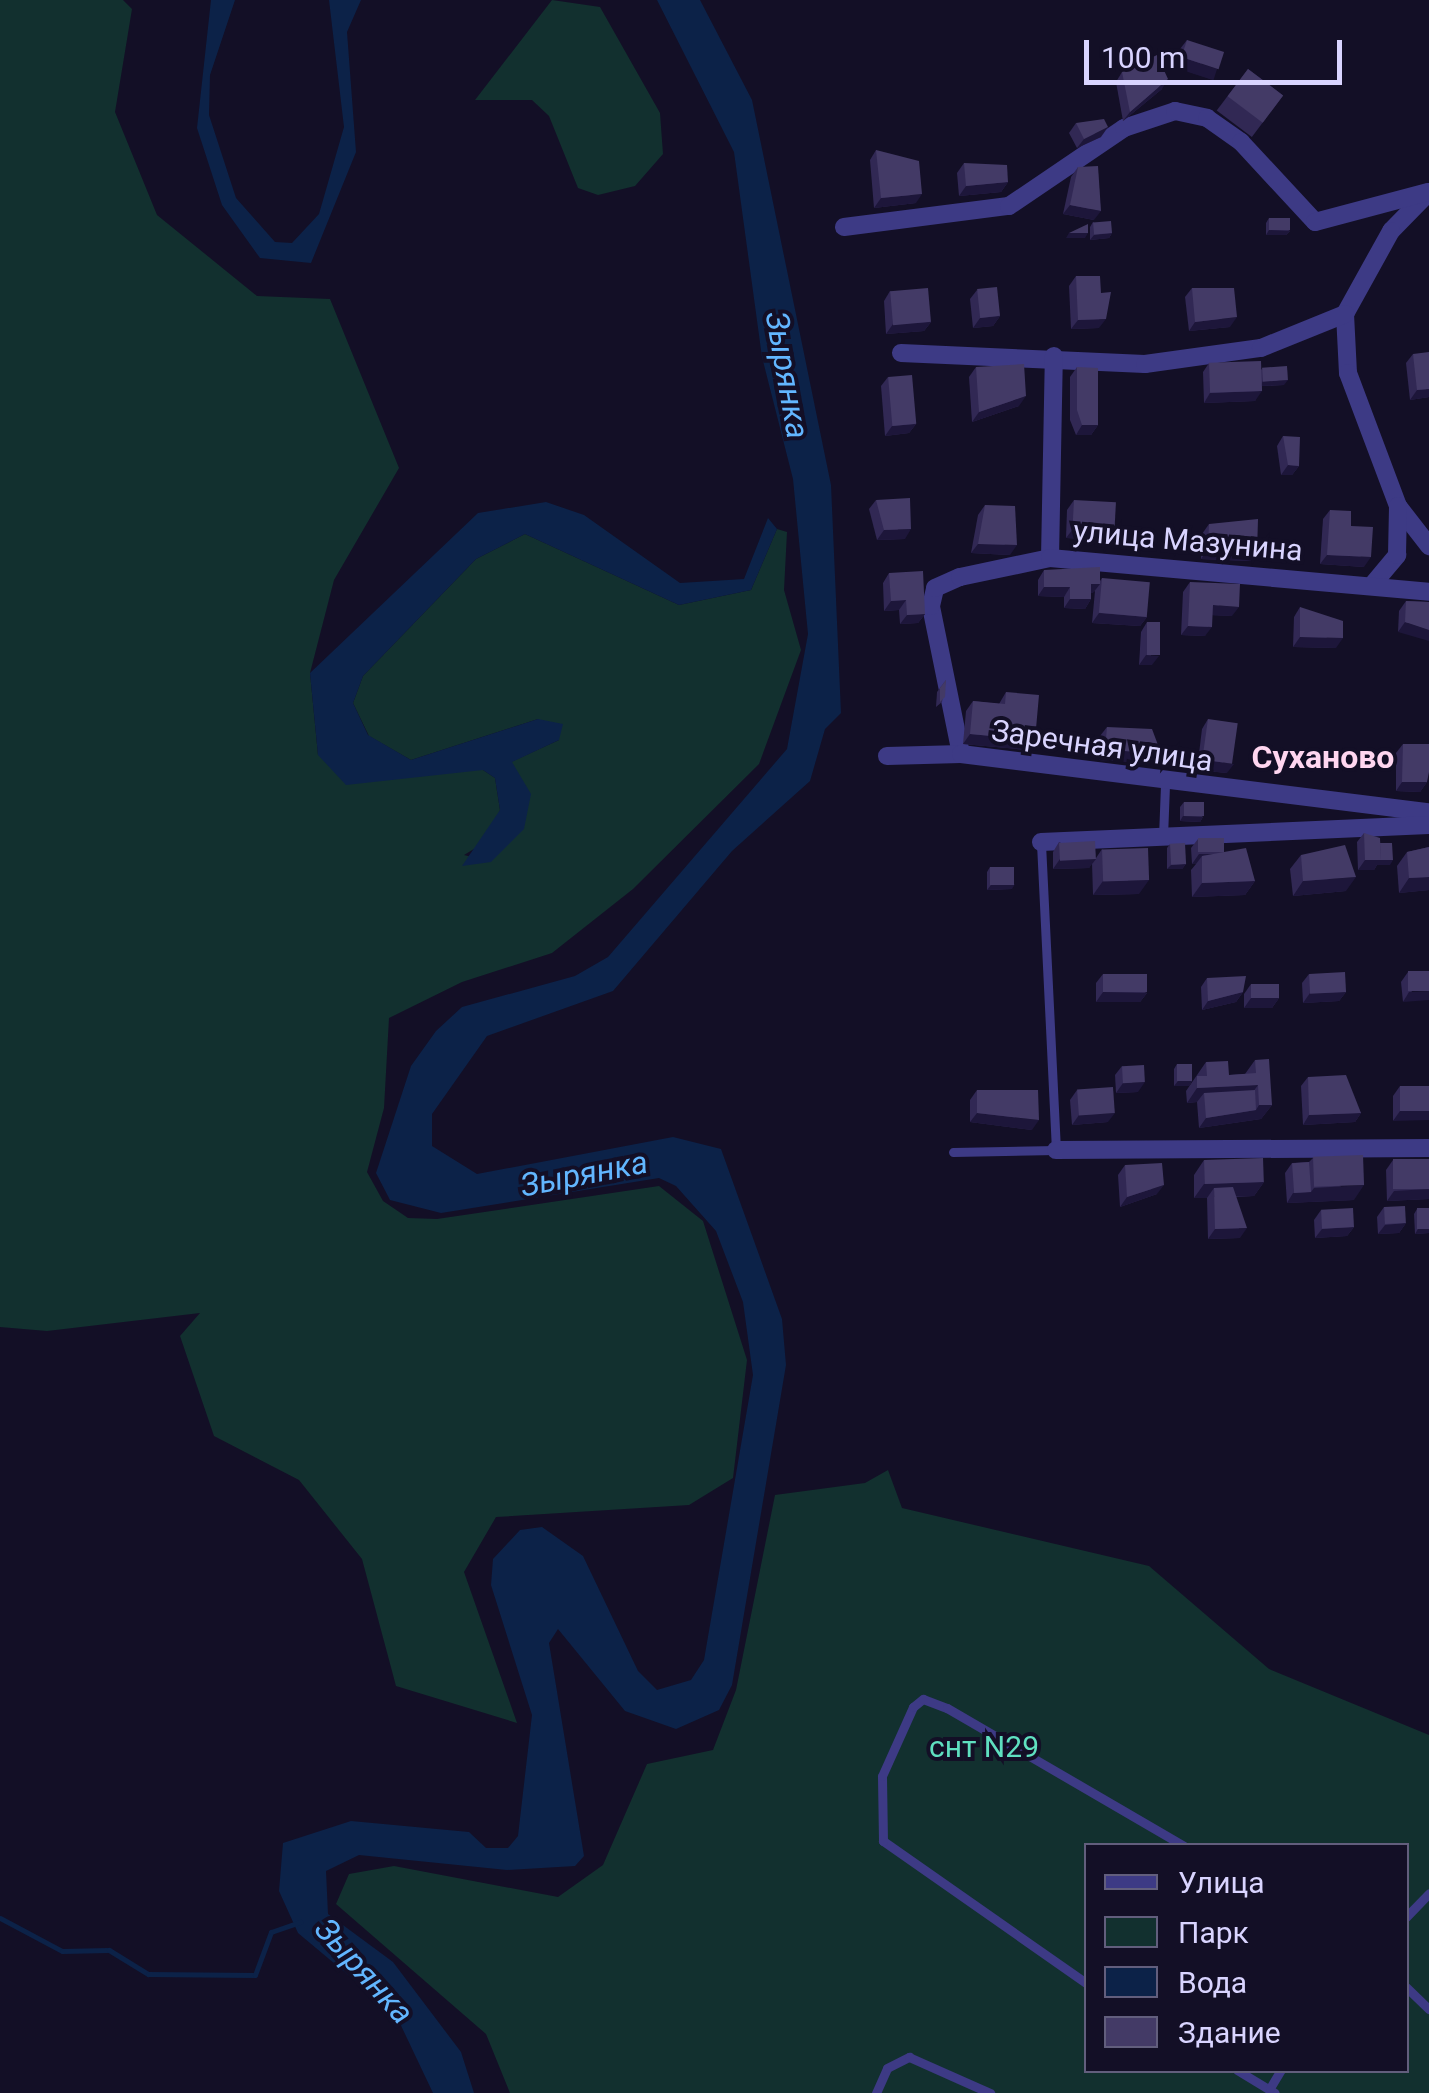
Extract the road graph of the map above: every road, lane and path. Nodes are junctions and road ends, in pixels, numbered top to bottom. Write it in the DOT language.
graph roads {
  1 [pos="1429,192"];
  2 [pos="844,227"];
  3 [pos="1345,314"];
  4 [pos="901,353"];
  5 [pos="1054,356"];
  6 [pos="1398,506"];
  7 [pos="1429,546"];
  8 [pos="1050,558"];
  9 [pos="1373,584"];
  10 [pos="1429,592"];
  11 [pos="961,754"];
  12 [pos="887,756"];
  13 [pos="1165,786"];
  14 [pos="1429,812"];
  15 [pos="1429,825"];
  16 [pos="1163,837"];
  17 [pos="1041,842"];
  18 [pos="1429,1148"];
  19 [pos="1056,1150"];
  20 [pos="954,1152"];
  21 [pos="1179,1843"];
  22 [pos="1429,1894"];
  23 [pos="1409,1913"];
  24 [pos="1084,1982"];
  25 [pos="1409,1990"];
  26 [pos="1429,2010"];
  27 [pos="1242,2073"];
  28 [pos="1273,2091"];
  29 [pos="876,2093"];
  30 [pos="990,2093"];
  1 -- 2 [label="street"];
  1 -- 3 [label="street"];
  3 -- 5 [label="street"];
  3 -- 6 [label="street"];
  4 -- 5 [label="street"];
  5 -- 8 [label="street"];
  6 -- 7 [label="street"];
  6 -- 9 [label="street"];
  8 -- 9 [label="street, улица Мазунина"];
  8 -- 11 [label="street, улица Мазунина"];
  9 -- 10 [label="street, улица Мазунина"];
  11 -- 12 [label="street, Заречная улица"];
  11 -- 13 [label="street, Заречная улица"];
  13 -- 14 [label="street, Заречная улица"];
  13 -- 16 [label="lane"];
  15 -- 16 [label="street"];
  16 -- 17 [label="street"];
  17 -- 19 [label="lane"];
  18 -- 19 [label="street"];
  19 -- 20 [label="lane"];
  21 -- 24 [label="lane"];
  22 -- 23 [label="lane"];
  25 -- 26 [label="lane"];
  27 -- 28 [label="lane"];
  29 -- 30 [label="lane"];
}
